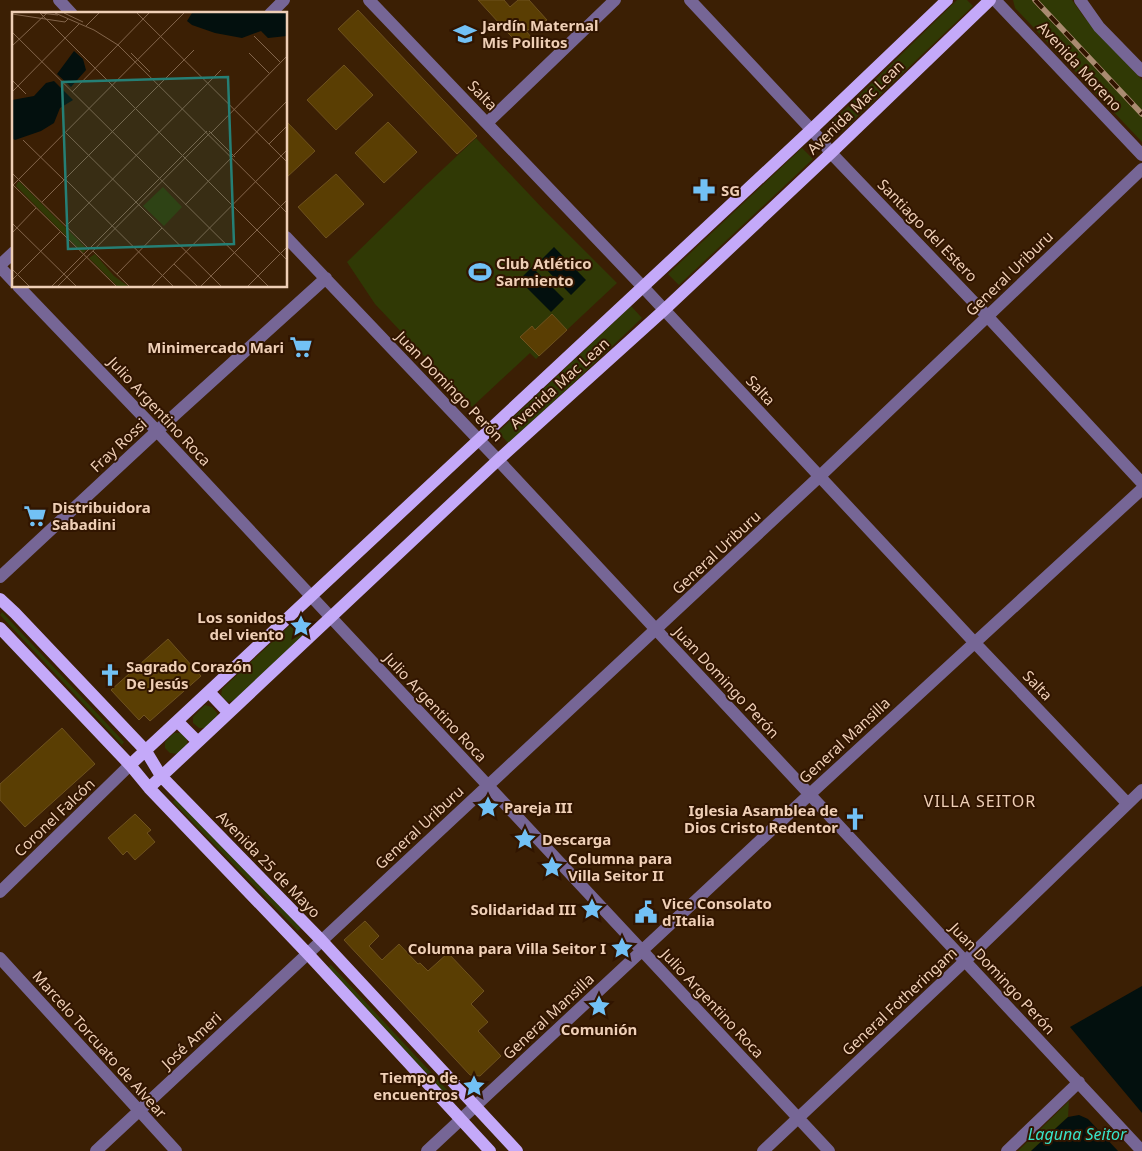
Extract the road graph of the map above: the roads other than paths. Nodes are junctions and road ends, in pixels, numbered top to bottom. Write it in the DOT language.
graph roads {
  1 [pos="59,0"];
  2 [pos="284,0"];
  3 [pos="369,0"];
  4 [pos="615,0"];
  5 [pos="690,0"];
  6 [pos="947,0"];
  7 [pos="990,0"];
  8 [pos="995,0"];
  9 [pos="1080,0"];
  10 [pos="70,12"];
  11 [pos="272,12"];
  12 [pos="1142,71"];
  13 [pos="487,123"];
  14 [pos="811,130"];
  15 [pos="831,153"];
  16 [pos="1142,155"];
  17 [pos="1142,169"];
  18 [pos="288,239"];
  19 [pos="12,254"];
  20 [pos="0,266"];
  21 [pos="326,278"];
  22 [pos="12,280"];
  23 [pos="643,287"];
  24 [pos="20,288"];
  25 [pos="664,310"];
  26 [pos="987,316"];
  27 [pos="157,431"];
  28 [pos="479,440"];
  29 [pos="498,460"];
  30 [pos="820,476"];
  31 [pos="1142,483"];
  32 [pos="1142,489"];
  33 [pos="0,577"];
  34 [pos="311,597"];
  35 [pos="0,599"];
  36 [pos="331,618"];
  37 [pos="0,628"];
  38 [pos="656,630"];
  39 [pos="974,642"];
  40 [pos="209,692"];
  41 [pos="229,713"];
  42 [pos="178,722"];
  43 [pos="198,742"];
  44 [pos="146,751"];
  45 [pos="130,766"];
  46 [pos="162,776"];
  47 [pos="488,786"];
  48 [pos="149,788"];
  49 [pos="1142,790"];
  50 [pos="810,794"];
  51 [pos="1128,803"];
  52 [pos="0,892"];
  53 [pos="322,940"];
  54 [pos="642,951"];
  55 [pos="308,954"];
  56 [pos="0,958"];
  57 [pos="965,961"];
  58 [pos="1079,1082"];
  59 [pos="476,1106"];
  60 [pos="139,1111"];
  61 [pos="798,1118"];
  62 [pos="461,1120"];
  63 [pos="96,1151"];
  64 [pos="176,1151"];
  65 [pos="427,1151"];
  66 [pos="490,1151"];
  67 [pos="517,1151"];
  68 [pos="763,1151"];
  69 [pos="829,1151"];
  70 [pos="1007,1151"];
  71 [pos="1142,1151"];
  1 -- 10 [label="street"];
  2 -- 11 [label="street"];
  3 -- 13 [label="street, Salta"];
  4 -- 13 [label="street"];
  5 -- 14 [label="street, Santiago del Estero"];
  6 -- 14 [label="main road, Avenida Mac Lean"];
  7 -- 15 [label="main road, Avenida Mac Lean"];
  8 -- 16 [label="street, Avenida Moreno"];
  9 -- 12 [label="street"];
  13 -- 23 [label="street, Salta"];
  14 -- 15 [label="street, Santiago del Estero"];
  14 -- 23 [label="main road, Avenida Mac Lean"];
  15 -- 25 [label="main road, Avenida Mac Lean"];
  15 -- 26 [label="street, Santiago del Estero"];
  17 -- 26 [label="street, General Uriburu"];
  18 -- 21 [label="street, Juan Domingo Perón"];
  19 -- 20 [label="street"];
  20 -- 22 [label="street"];
  21 -- 27 [label="street, Fray Rossi"];
  21 -- 28 [label="street, Juan Domingo Perón"];
  23 -- 25 [label="street, Salta"];
  23 -- 28 [label="main road, Avenida Mac Lean"];
  24 -- 27 [label="street, Julio Argentino Roca"];
  25 -- 29 [label="main road, Avenida Mac Lean"];
  25 -- 30 [label="street, Salta"];
  26 -- 30 [label="street, General Uriburu"];
  26 -- 31 [label="street, Santiago del Estero"];
  27 -- 33 [label="street, Fray Rossi"];
  27 -- 34 [label="street, Julio Argentino Roca"];
  28 -- 29 [label="street, Juan Domingo Perón"];
  28 -- 34 [label="main road, Avenida Mac Lean"];
  29 -- 36 [label="main road, Avenida Mac Lean"];
  29 -- 38 [label="street, Juan Domingo Perón"];
  30 -- 38 [label="street, General Uriburu"];
  30 -- 39 [label="street, Salta"];
  32 -- 39 [label="street, General Mansilla"];
  34 -- 36 [label="street, Julio Argentino Roca"];
  34 -- 40 [label="main road, Avenida Mac Lean"];
  35 -- 44 [label="main road, Avenida 25 de Mayo"];
  36 -- 41 [label="main road, Avenida Mac Lean"];
  36 -- 47 [label="street, Julio Argentino Roca"];
  37 -- 45 [label="main road"];
  38 -- 47 [label="street, General Uriburu"];
  38 -- 50 [label="street, Juan Domingo Perón"];
  39 -- 50 [label="street, General Mansilla"];
  39 -- 51 [label="street, Salta"];
  40 -- 41 [label="main road"];
  40 -- 42 [label="main road, Avenida Mac Lean"];
  41 -- 43 [label="main road, Avenida Mac Lean"];
  42 -- 43 [label="main road"];
  42 -- 44 [label="main road, Avenida Mac Lean"];
  43 -- 46 [label="main road, Avenida Mac Lean"];
  44 -- 45 [label="main road, Avenida Mac Lean"];
  44 -- 46 [label="main road, Avenida 25 de Mayo"];
  45 -- 48 [label="main road"];
  45 -- 52 [label="street, Coronel Falcón"];
  46 -- 48 [label="main road, Avenida Mac Lean"];
  46 -- 53 [label="main road, Avenida 25 de Mayo"];
  47 -- 53 [label="street, General Uriburu"];
  47 -- 54 [label="street, Julio Argentino Roca"];
  48 -- 55 [label="main road"];
  49 -- 51 [label="street, General Fotheringam"];
  50 -- 54 [label="street, General Mansilla"];
  50 -- 57 [label="street, Juan Domingo Perón"];
  51 -- 57 [label="street, General Fotheringam"];
  53 -- 55 [label="street, General Uriburu"];
  53 -- 59 [label="main road, Avenida 25 de Mayo"];
  54 -- 59 [label="street, General Mansilla"];
  54 -- 61 [label="street, Julio Argentino Roca"];
  55 -- 60 [label="street, José Ameri"];
  55 -- 62 [label="main road"];
  56 -- 60 [label="street, Marcelo Torcuato de Alvear"];
  57 -- 58 [label="street, Juan Domingo Perón"];
  57 -- 61 [label="street, General Fotheringam"];
  58 -- 70 [label="street"];
  58 -- 71 [label="street, Juan Domingo Perón"];
  59 -- 62 [label="street, General Mansilla"];
  59 -- 67 [label="main road, Avenida 25 de Mayo"];
  60 -- 63 [label="street, José Ameri"];
  60 -- 64 [label="street, Marcelo Torcuato de Alvear"];
  61 -- 68 [label="street, General Fotheringam"];
  61 -- 69 [label="street, Julio Argentino Roca"];
  62 -- 65 [label="street, General Mansilla"];
  62 -- 66 [label="main road"];
}
